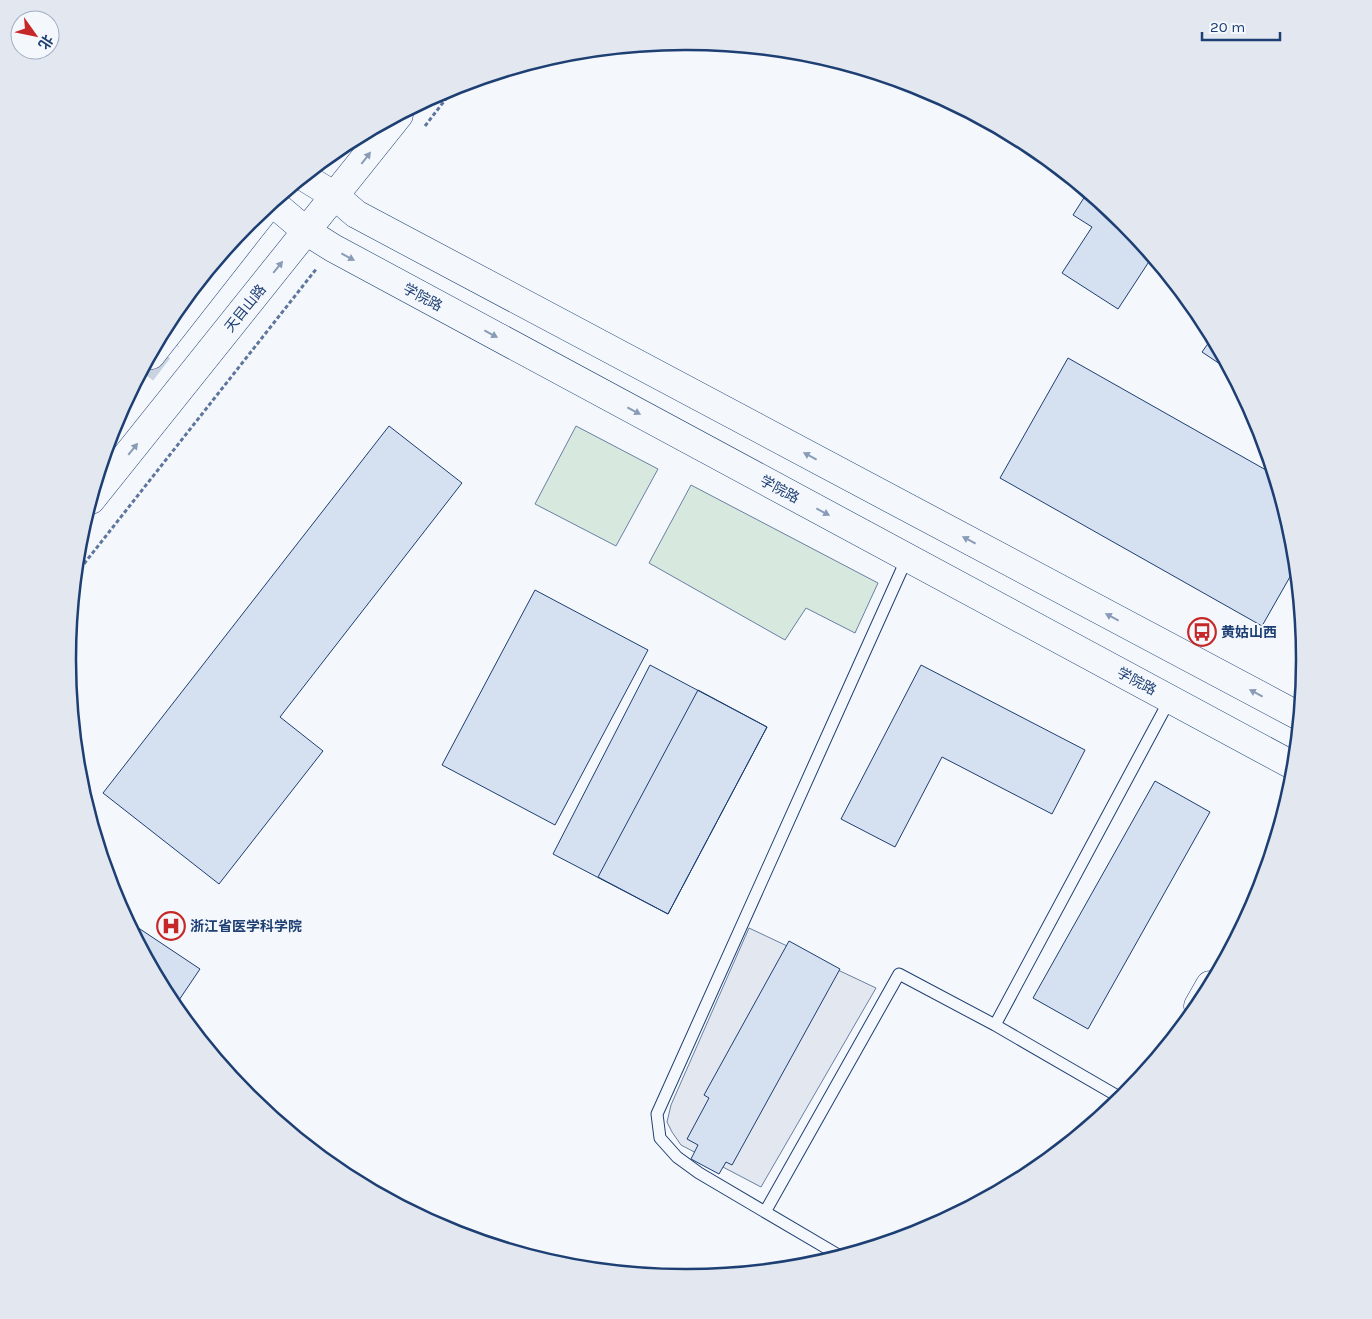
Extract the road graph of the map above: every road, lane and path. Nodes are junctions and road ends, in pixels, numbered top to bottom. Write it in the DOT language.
graph roads {
  1 [pos="431,106"];
  2 [pos="410,123"];
  3 [pos="310,180"];
  4 [pos="336,196"];
  5 [pos="278,207"];
  6 [pos="306,231"];
  7 [pos="332,248"];
  8 [pos="218,270"];
  9 [pos="190,305"];
  10 [pos="102,486"];
  11 [pos="908,558"];
  12 [pos="85,563"];
  13 [pos="1170,699"];
  14 [pos="1293,713"];
  15 [pos="1286,762"];
  16 [pos="995,1025"];
  17 [pos="1113,1094"];
  18 [pos="765,1212"];
  19 [pos="831,1251"];
  1 -- 2 [label="path"];
  4 -- 2 [label="main road, 天目山路, one-way"];
  3 -- 4 [label="main road"];
  4 -- 6 [label="main road, 天目山路"];
  14 -- 4 [label="main road, one-way"];
  5 -- 6 [label="main road, 学院路"];
  6 -- 7 [label="main road, 学院路"];
  10 -- 6 [label="main road, 天目山路, one-way"];
  7 -- 11 [label="main road, 学院路, one-way"];
  7 -- 12 [label="path"];
  8 -- 9 [label="main road"];
  11 -- 13 [label="main road, 学院路"];
  11 -- 18 [label="lane"];
  13 -- 15 [label="main road, 学院路"];
  13 -- 16 [label="lane"];
  16 -- 17 [label="lane"];
  16 -- 18 [label="lane"];
  18 -- 19 [label="lane"];
}
